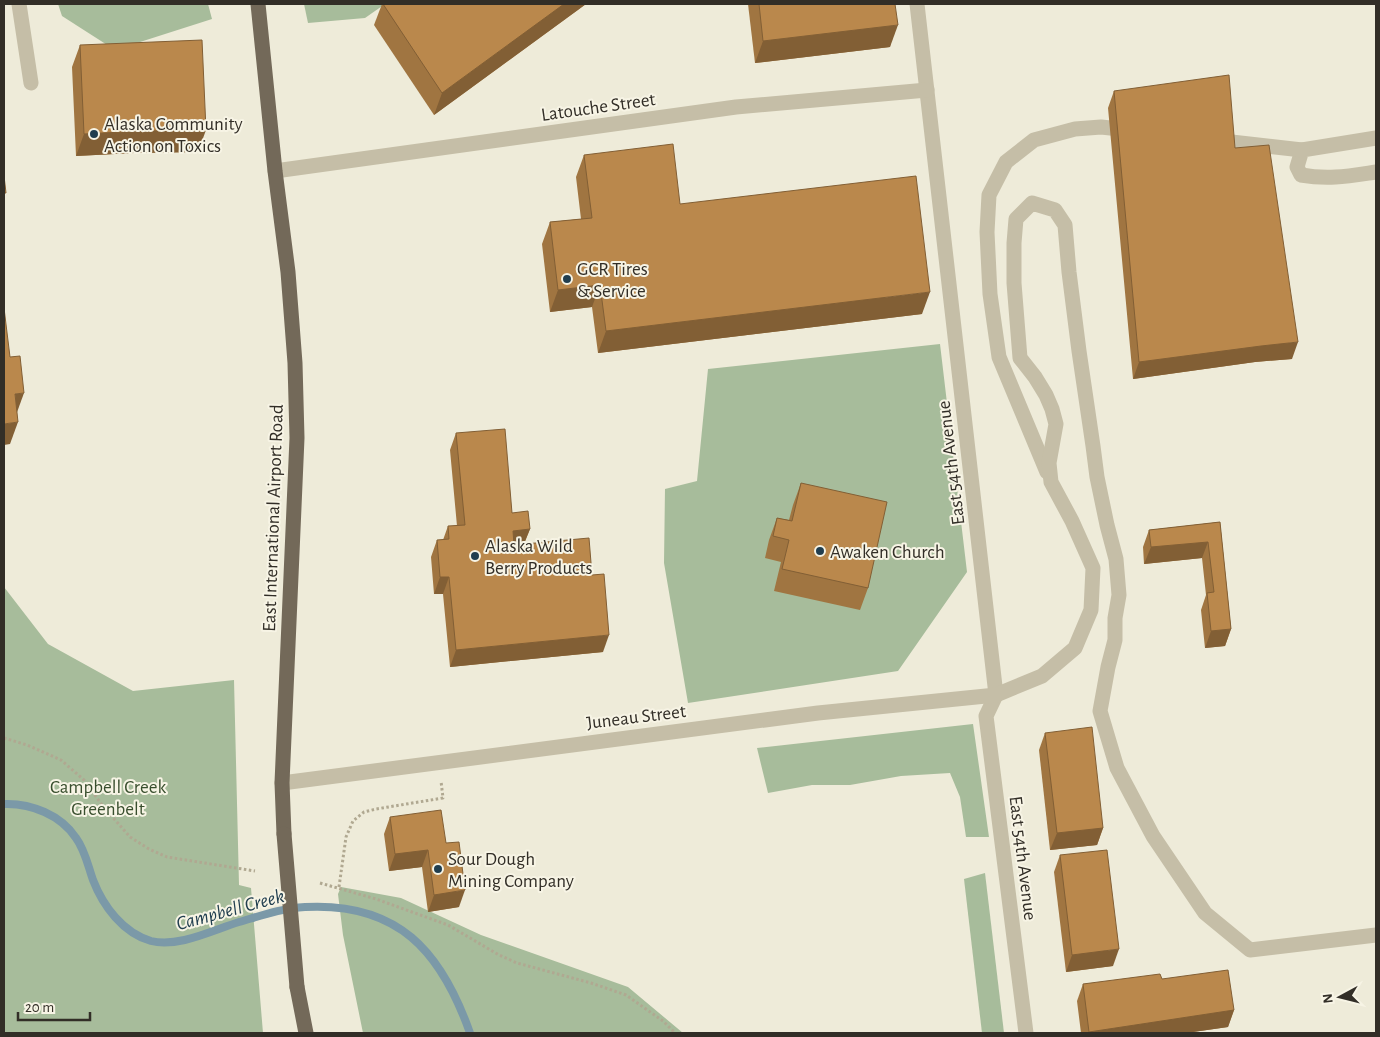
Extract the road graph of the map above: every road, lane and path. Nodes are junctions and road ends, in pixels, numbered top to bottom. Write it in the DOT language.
graph roads {
  1 [pos="19,4"];
  2 [pos="258,4"];
  3 [pos="917,4"];
  4 [pos="31,82"];
  5 [pos="927,90"];
  6 [pos="1140,131"];
  7 [pos="1197,138"];
  8 [pos="1376,138"];
  9 [pos="1302,150"];
  10 [pos="275,171"];
  11 [pos="1376,172"];
  12 [pos="1051,482"];
  13 [pos="996,695"];
  14 [pos="4,738"];
  15 [pos="438,762"];
  16 [pos="282,782"];
  17 [pos="255,871"];
  18 [pos="320,883"];
  19 [pos="338,888"];
  20 [pos="1376,935"];
  21 [pos="306,1033"];
  22 [pos="676,1033"];
  23 [pos="1026,1033"];
  1 -- 4 [label="street"];
  2 -- 10 [label="main road, East International Airport Road"];
  3 -- 5 [label="street, East 54th Avenue"];
  5 -- 10 [label="street, Latouche Street"];
  5 -- 13 [label="street, East 54th Avenue"];
  6 -- 12 [label="street, Juneau Street"];
  7 -- 9 [label="street"];
  8 -- 9 [label="street"];
  9 -- 11 [label="street"];
  10 -- 16 [label="main road, East International Airport Road"];
  12 -- 13 [label="street, Juneau Street"];
  12 -- 20 [label="street"];
  13 -- 15 [label="street, Juneau Street"];
  13 -- 23 [label="street, East 54th Avenue"];
  14 -- 17 [label="path"];
  15 -- 16 [label="street, Juneau Street"];
  15 -- 19 [label="path"];
  16 -- 21 [label="main road, East International Airport Road, bridge"];
  18 -- 19 [label="path"];
  19 -- 22 [label="path"];
}
